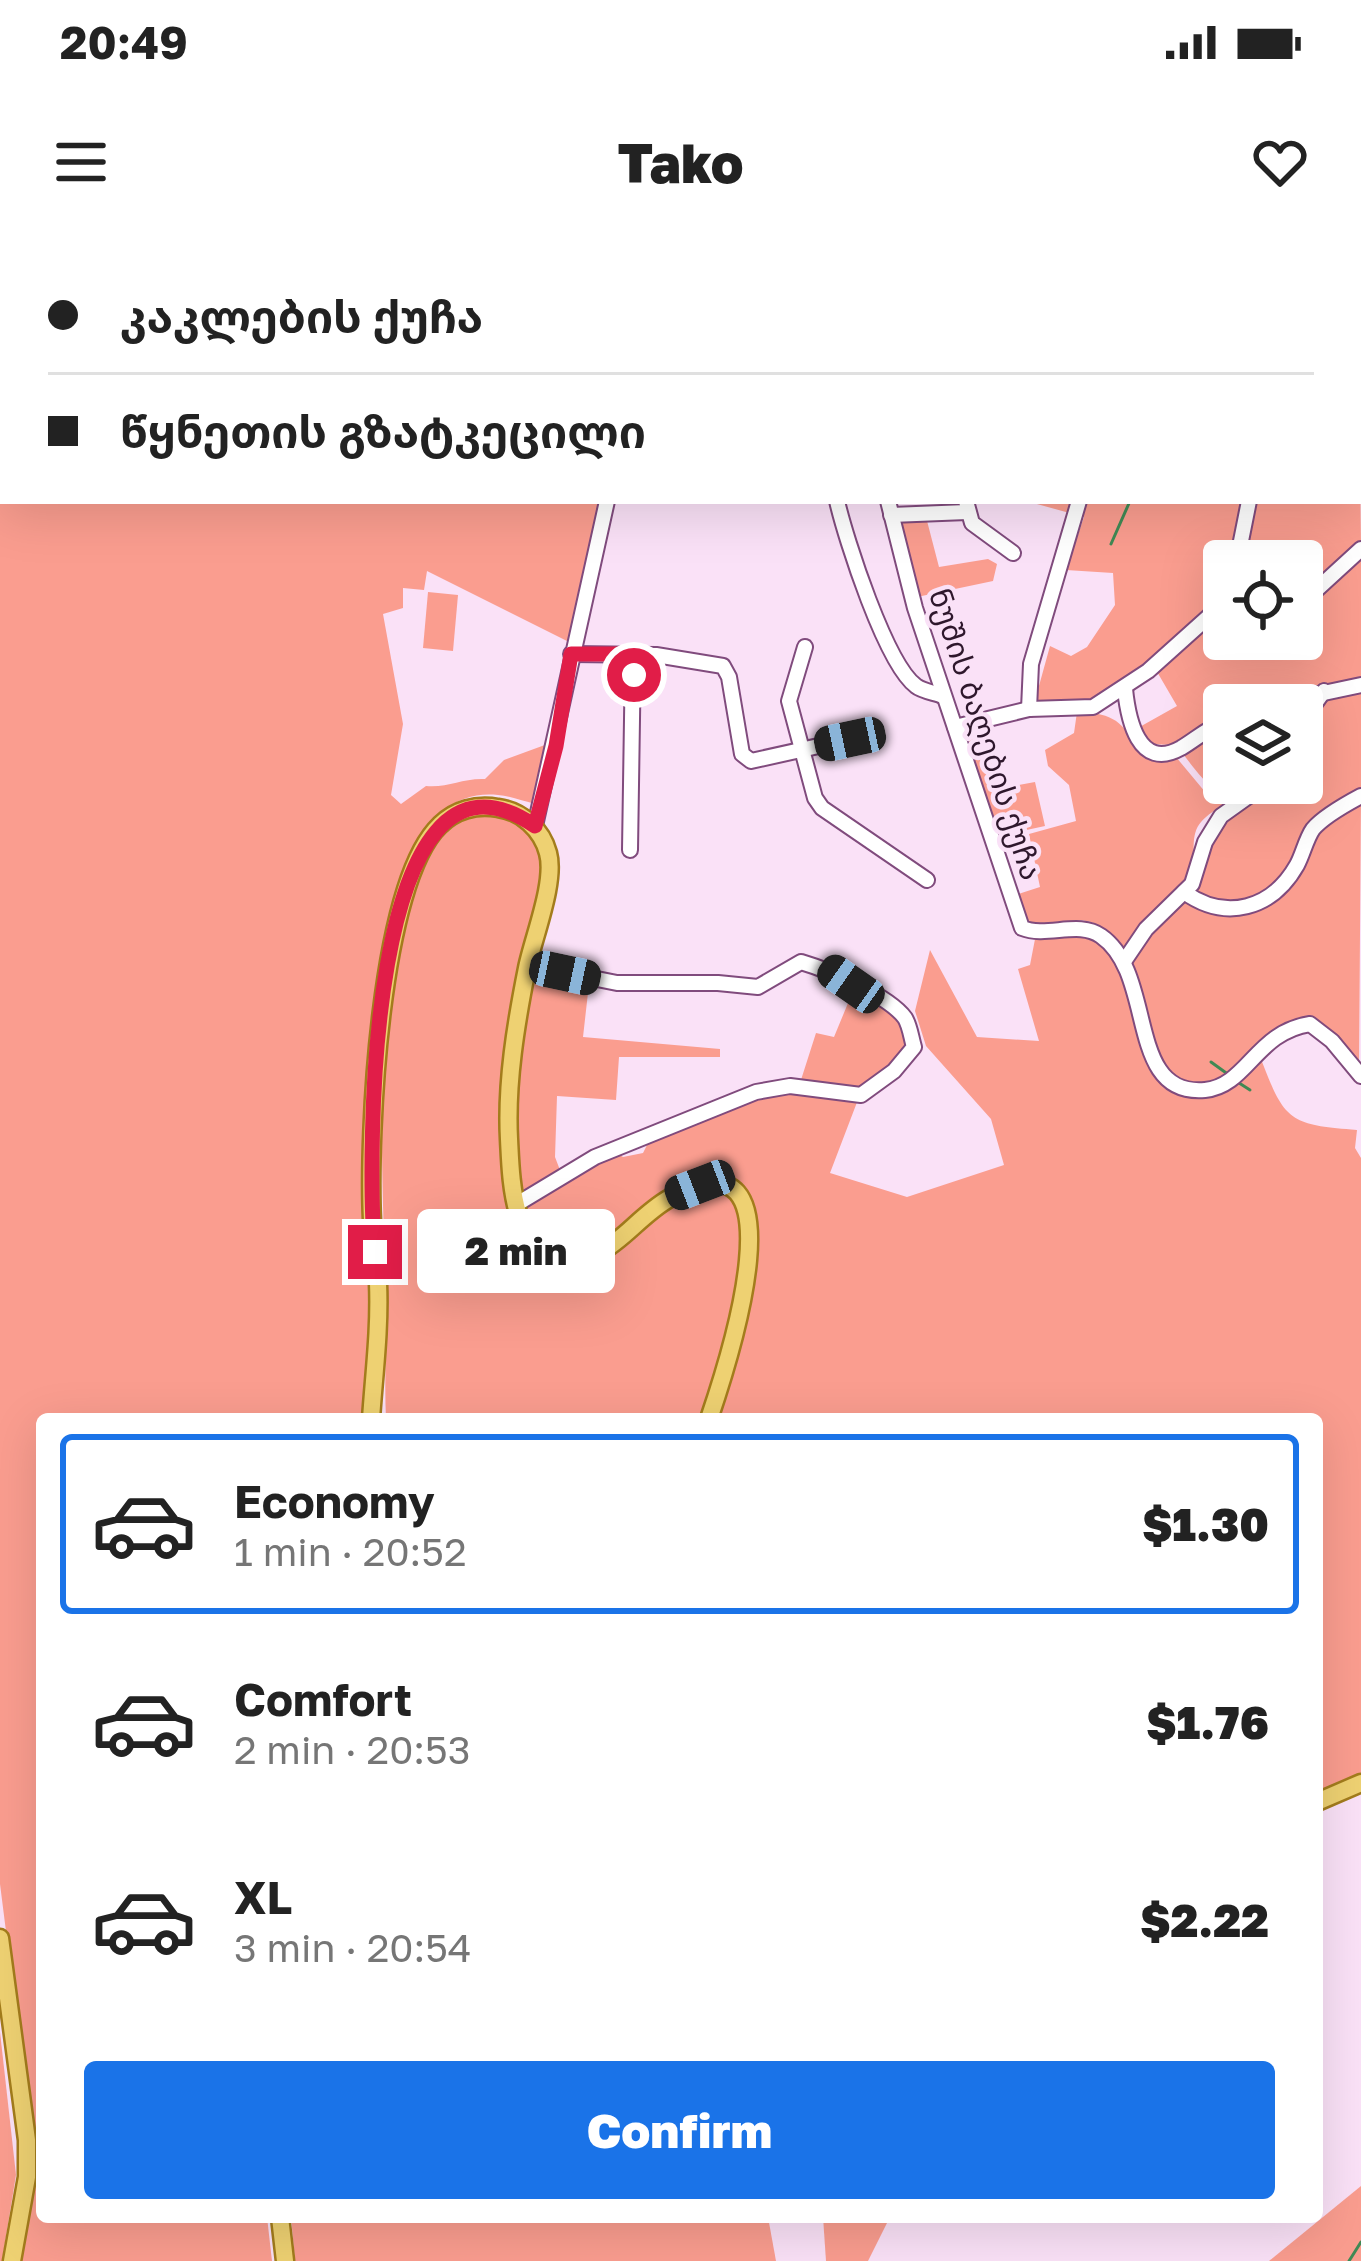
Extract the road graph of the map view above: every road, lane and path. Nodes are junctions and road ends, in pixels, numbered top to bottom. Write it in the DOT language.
graph roads {
  1 [pos="606,504"];
  2 [pos="838,504"];
  3 [pos="1078,504"];
  4 [pos="1248,504"];
  5 [pos="966,506"];
  6 [pos="889,508"];
  7 [pos="1241,540"];
  8 [pos="1361,549"];
  9 [pos="1013,553"];
  10 [pos="1323,583"];
  11 [pos="1203,621"];
  12 [pos="805,646"];
  13 [pos="571,654"];
  14 [pos="633,654"];
  15 [pos="1361,685"];
  16 [pos="1126,689"];
  17 [pos="1324,691"];
  18 [pos="944,696"];
  19 [pos="1028,709"];
  20 [pos="955,727"];
  21 [pos="1203,735"];
  22 [pos="850,739"];
  23 [pos="799,750"];
  24 [pos="1361,796"];
  25 [pos="1237,804"];
  26 [pos="535,826"];
  27 [pos="630,850"];
  28 [pos="927,880"];
  29 [pos="1184,892"];
  30 [pos="1125,960"];
  31 [pos="527,965"];
  32 [pos="1361,1076"];
  33 [pos="517,1204"];
  34 [pos="371,1413"];
  35 [pos="711,1413"];
  36 [pos="1361,1783"];
  37 [pos="1323,1799"];
  38 [pos="0,1938"];
  39 [pos="281,2223"];
  40 [pos="12,2261"];
  41 [pos="285,2261"];
  1 -- 13 [label="street"];
  2 -- 18 [label="street"];
  3 -- 19 [label="street"];
  4 -- 7 [label="street"];
  5 -- 6 [label="street"];
  5 -- 9 [label="street"];
  6 -- 18 [label="street, ნუშის ბაღების ქუჩა"];
  8 -- 10 [label="street"];
  11 -- 16 [label="street"];
  12 -- 23 [label="street"];
  13 -- 14 [label="street"];
  13 -- 26 [label="street"];
  14 -- 23 [label="street"];
  14 -- 27 [label="street"];
  15 -- 17 [label="street"];
  16 -- 19 [label="street"];
  16 -- 21 [label="street"];
  18 -- 20 [label="street, ნუშის ბაღების ქუჩა"];
  19 -- 20 [label="street"];
  20 -- 30 [label="street, ნუშის ბაღების ქუჩა"];
  22 -- 23 [label="street"];
  23 -- 28 [label="street"];
  24 -- 29 [label="street"];
  25 -- 29 [label="street"];
  26 -- 31 [label="main road"];
  26 -- 34 [label="main road"];
  29 -- 30 [label="street"];
  30 -- 32 [label="street"];
  31 -- 33 [label="main road"];
  31 -- 33 [label="street"];
  33 -- 35 [label="main road"];
  36 -- 37 [label="main road"];
  38 -- 40 [label="main road"];
  39 -- 41 [label="main road"];
}
